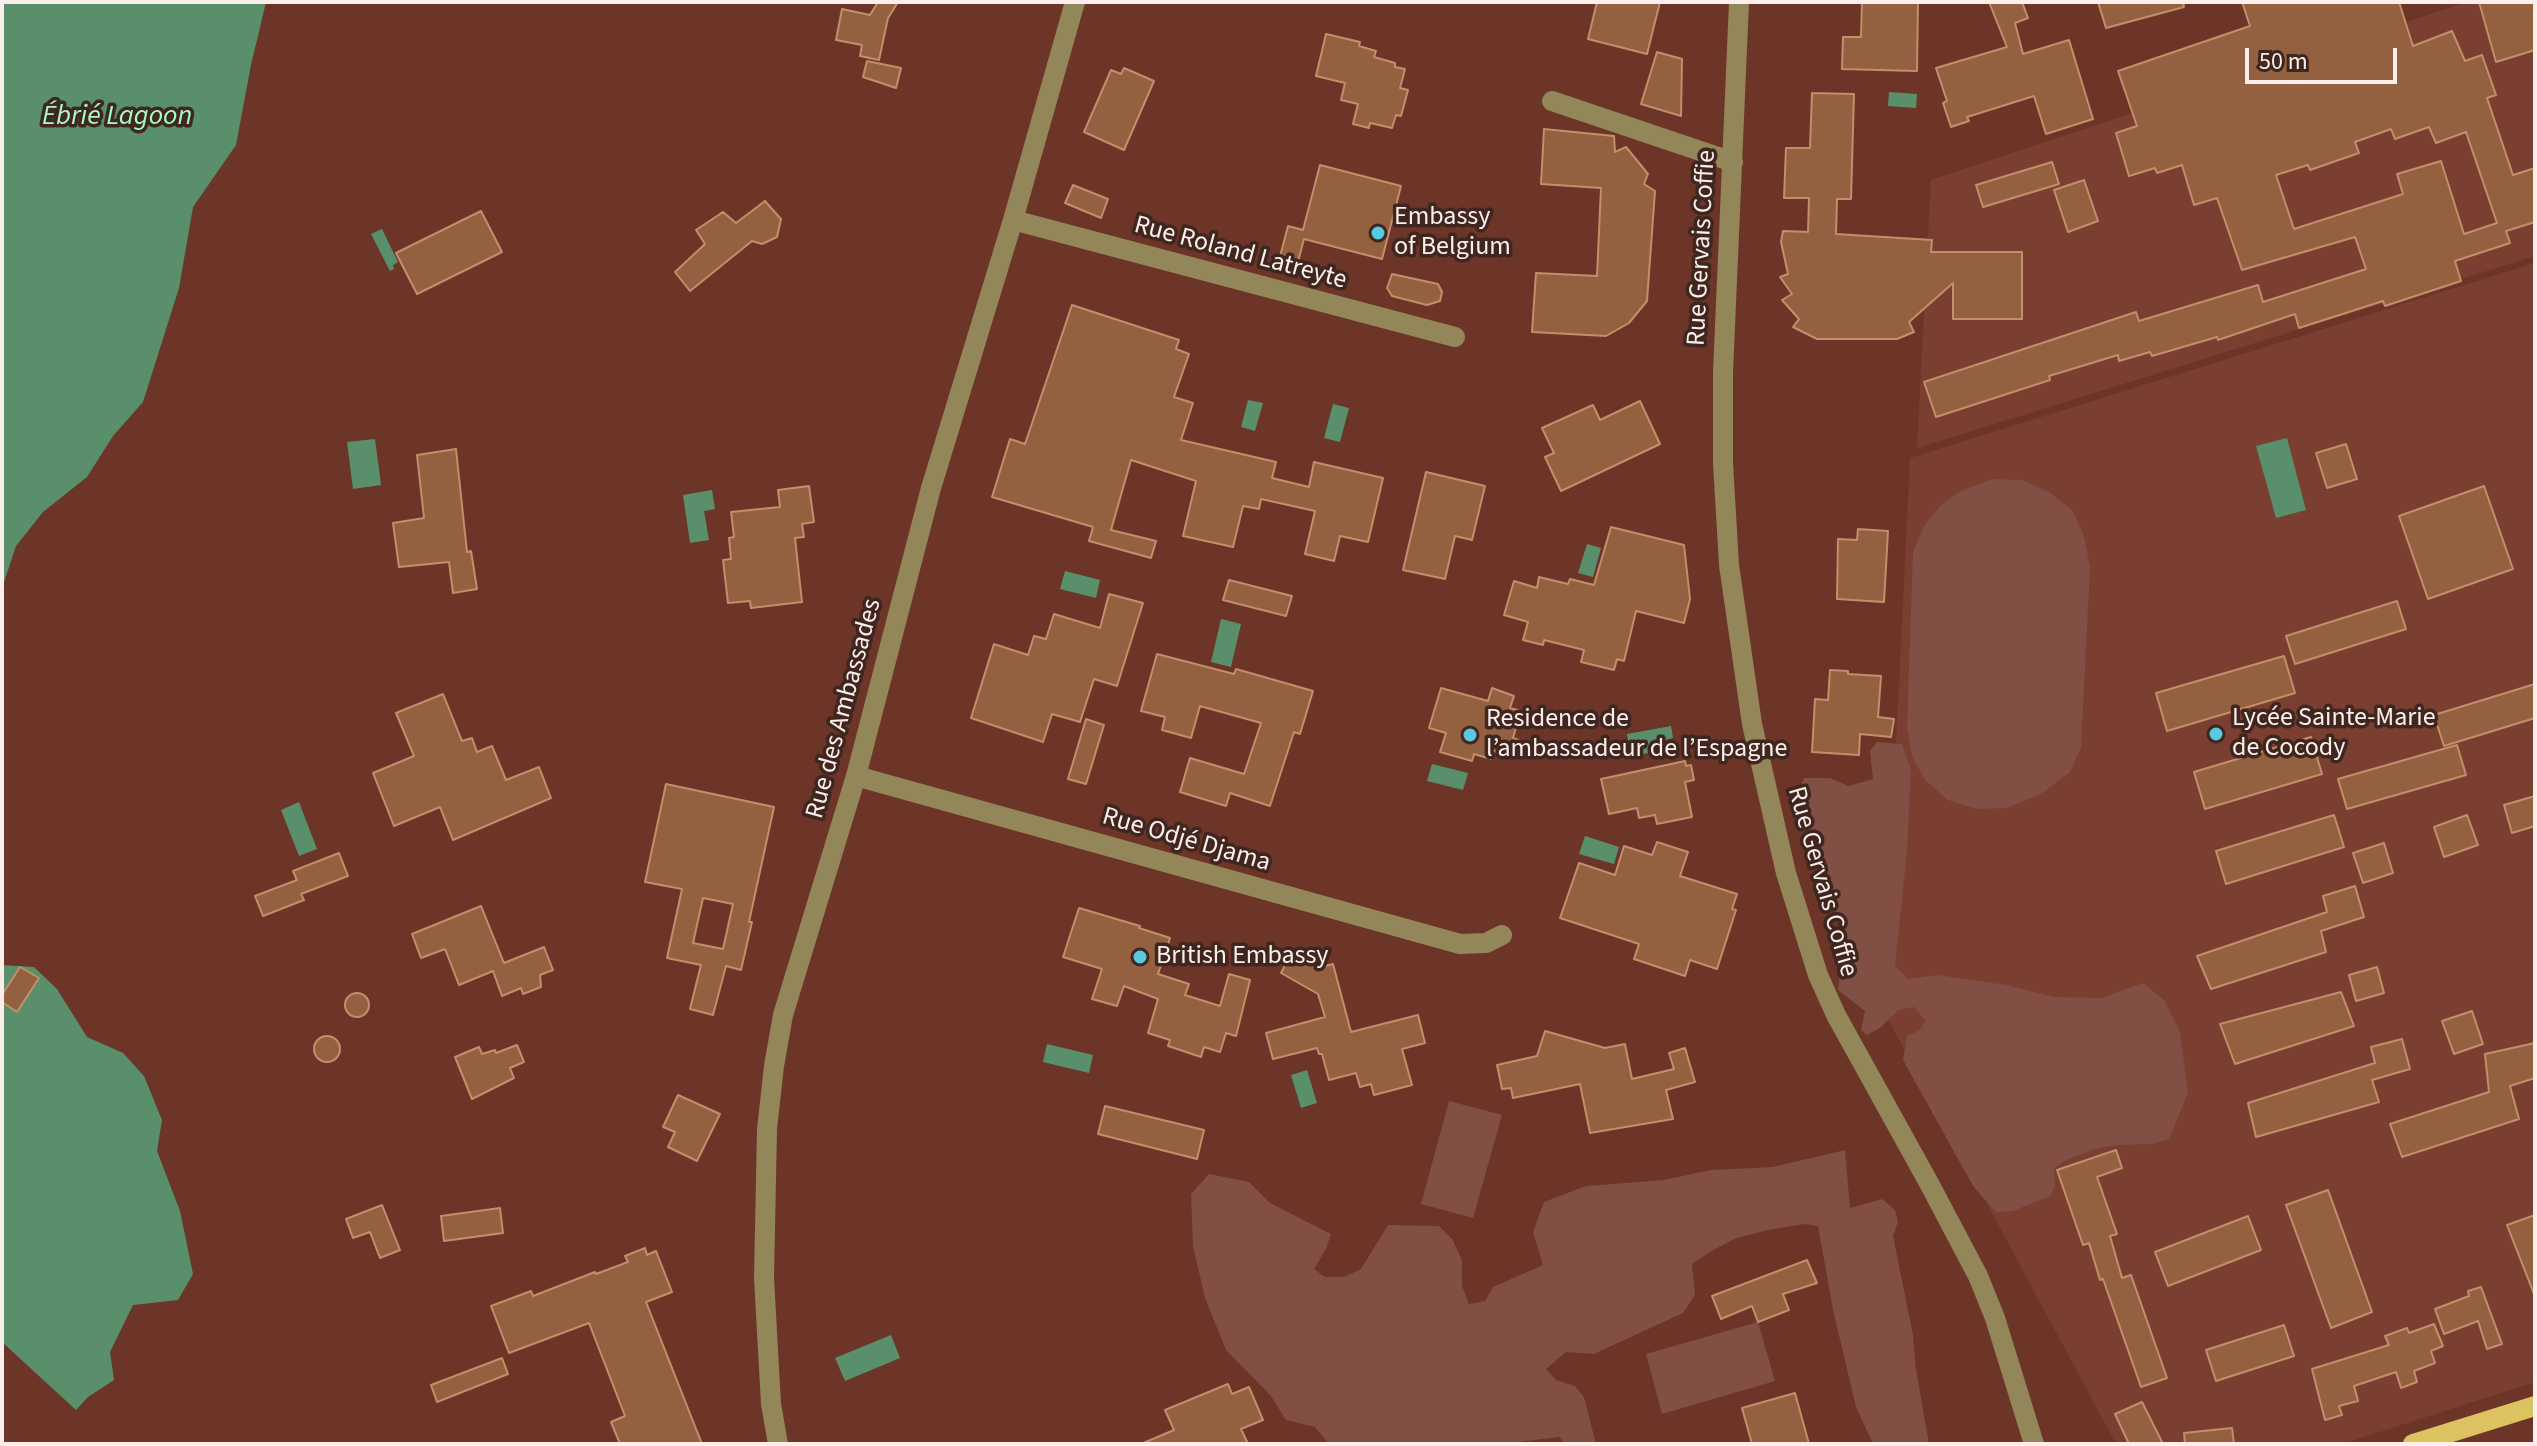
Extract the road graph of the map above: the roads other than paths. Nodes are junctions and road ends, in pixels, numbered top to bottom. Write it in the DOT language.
graph roads {
  1 [pos="1075,2"];
  2 [pos="1739,2"];
  3 [pos="1552,101"];
  4 [pos="1733,162"];
  5 [pos="1013,220"];
  6 [pos="1455,337"];
  7 [pos="856,776"];
  8 [pos="1502,935"];
  9 [pos="2535,1406"];
  10 [pos="778,1444"];
  11 [pos="2034,1444"];
  12 [pos="2413,1444"];
  1 -- 5 [label="street, Rue des Ambassades"];
  2 -- 4 [label="street, Rue Gervais Coffie"];
  3 -- 4 [label="street"];
  4 -- 11 [label="street, Rue Gervais Coffie"];
  5 -- 6 [label="street, Rue Roland Latreyte"];
  5 -- 7 [label="street, Rue des Ambassades"];
  7 -- 8 [label="street, Rue Odjé Djama"];
  7 -- 10 [label="street, Rue des Ambassades"];
  9 -- 12 [label="main road"];
}
